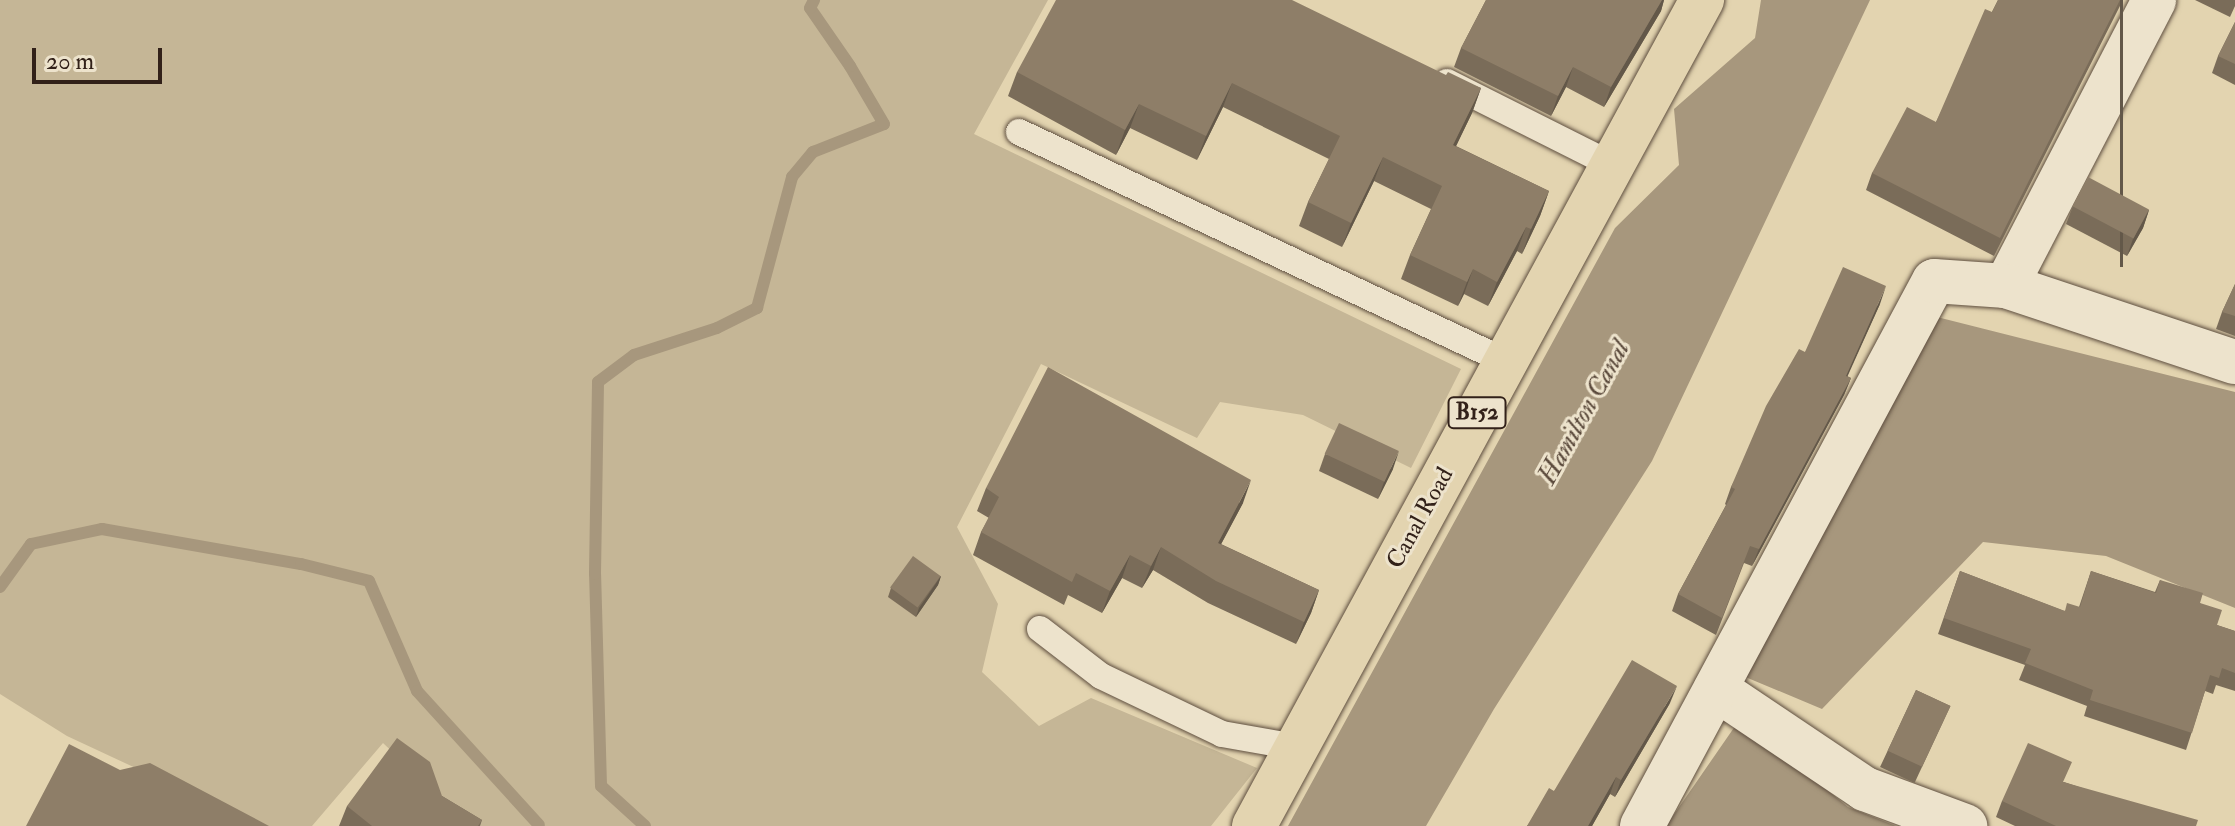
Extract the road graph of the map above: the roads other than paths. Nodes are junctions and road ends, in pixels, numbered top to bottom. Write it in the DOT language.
graph roads {
  1 [pos="1702,0"];
  2 [pos="2154,0"];
  3 [pos="1418,68"];
  4 [pos="1019,132"];
  5 [pos="1612,165"];
  6 [pos="2006,286"];
  7 [pos="1505,361"];
  8 [pos="2235,362"];
  9 [pos="1040,629"];
  10 [pos="1716,689"];
  11 [pos="1296,747"];
  12 [pos="1254,826"];
  13 [pos="1642,826"];
  14 [pos="1965,826"];
  1 -- 5 [label="main road, Canal Road / B152"];
  2 -- 6 [label="street"];
  3 -- 5 [label="lane"];
  4 -- 7 [label="lane"];
  5 -- 7 [label="main road, Canal Road / B152"];
  6 -- 8 [label="street"];
  6 -- 10 [label="street"];
  7 -- 11 [label="main road, Canal Road / B152"];
  9 -- 11 [label="lane"];
  10 -- 13 [label="street"];
  10 -- 14 [label="street"];
  11 -- 12 [label="main road, Canal Road / B152"];
}
